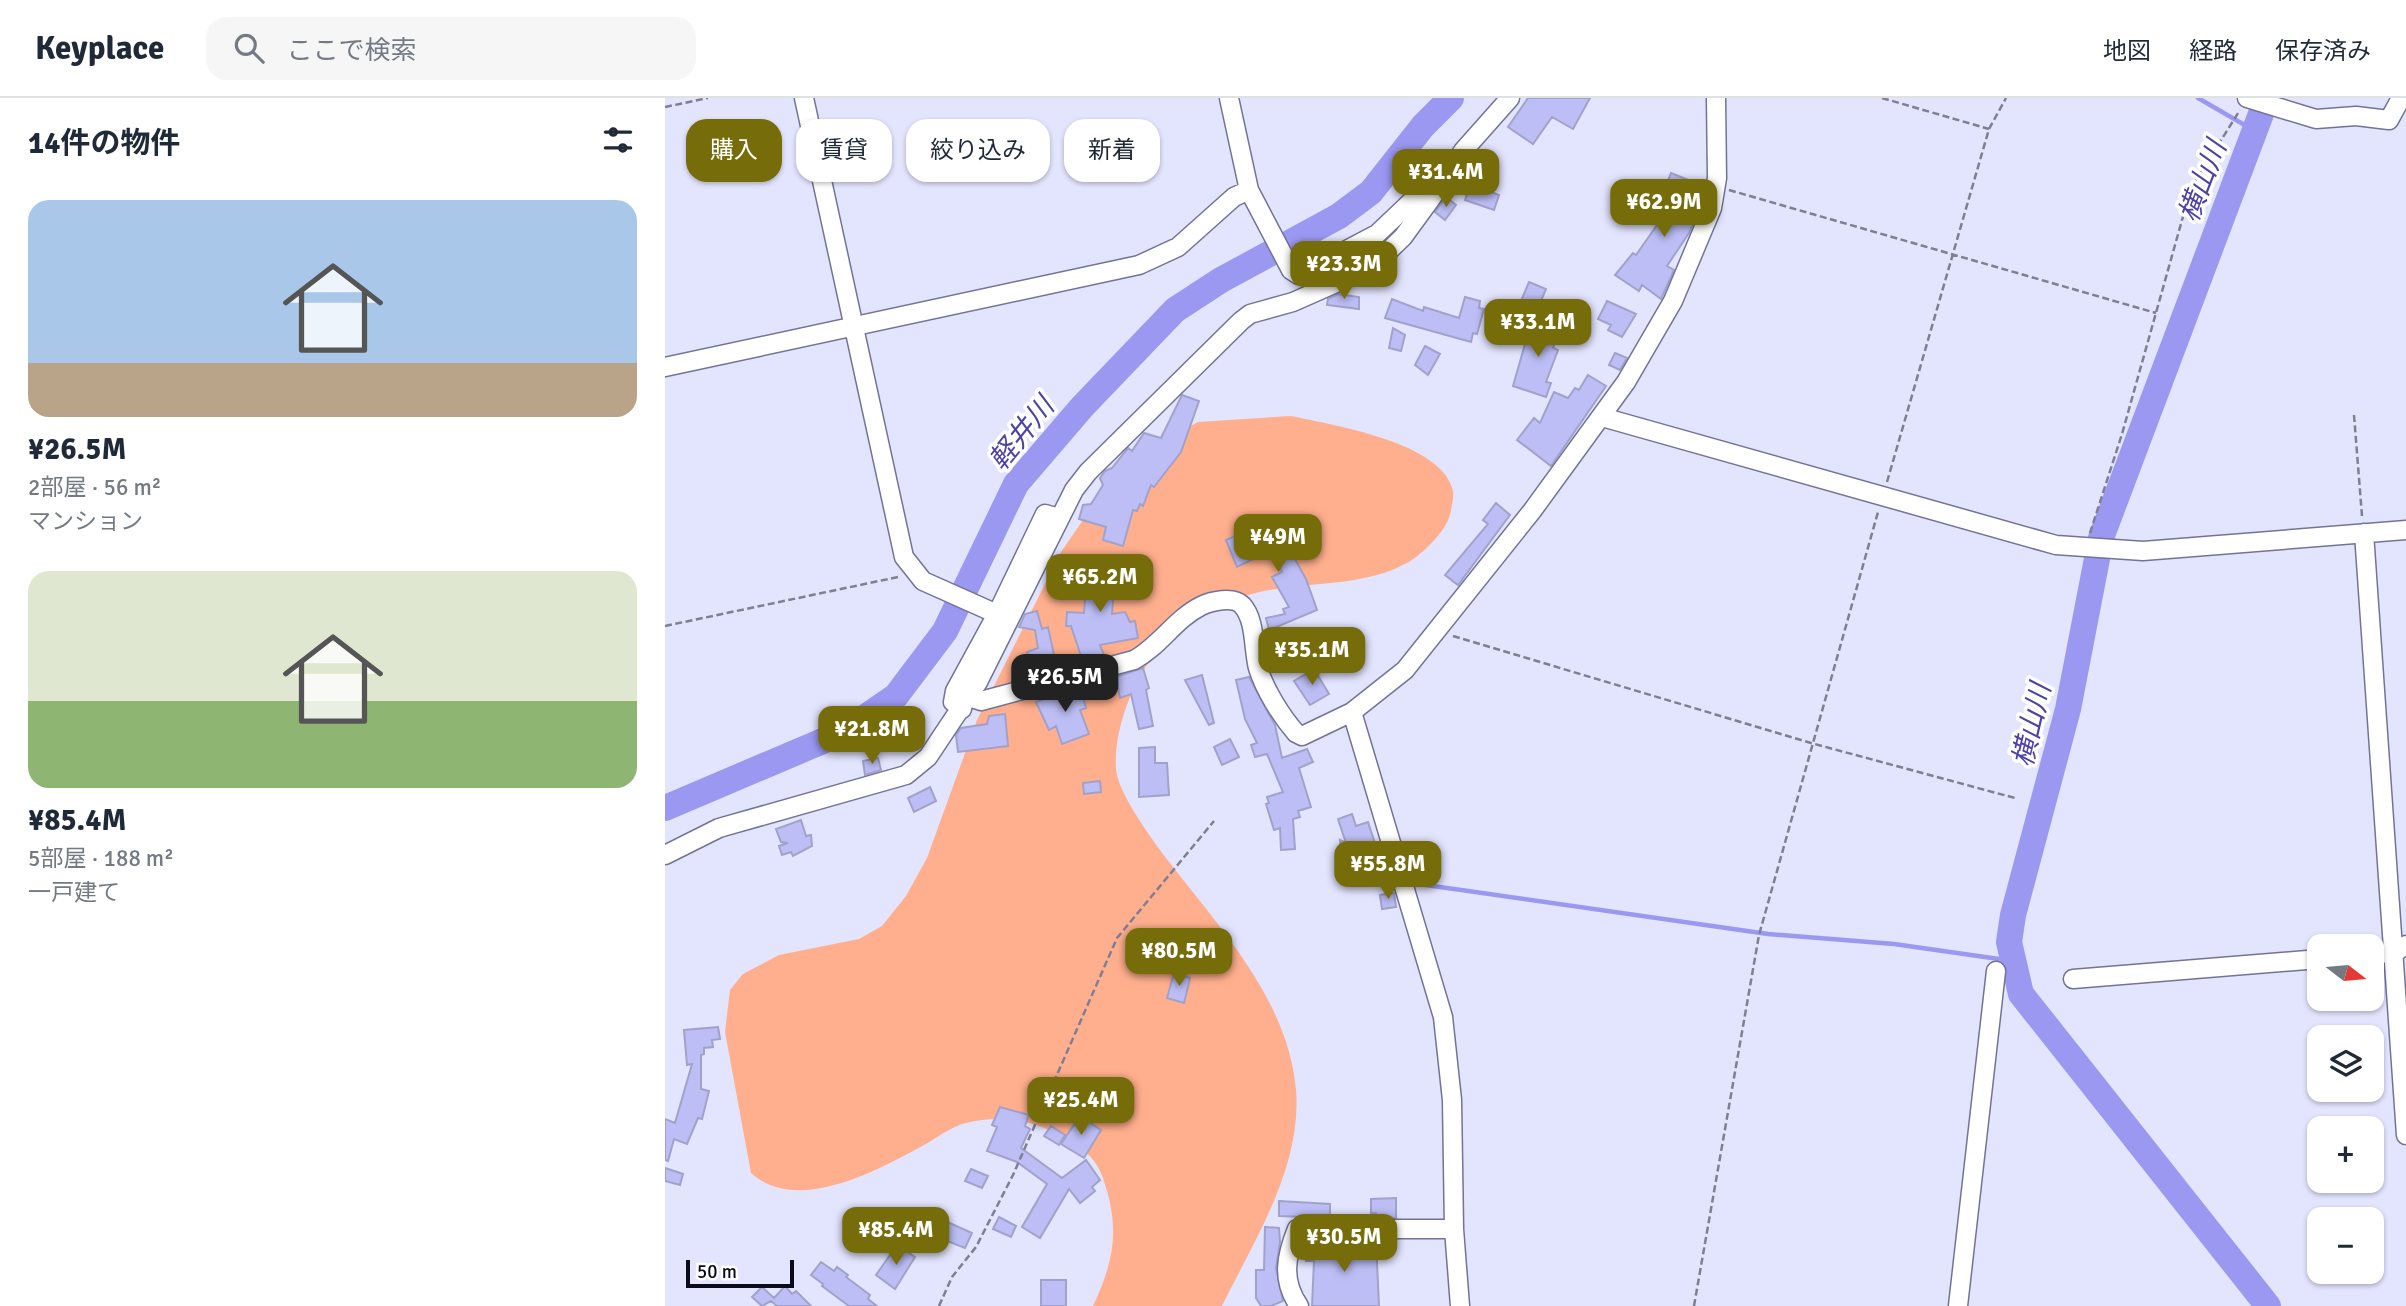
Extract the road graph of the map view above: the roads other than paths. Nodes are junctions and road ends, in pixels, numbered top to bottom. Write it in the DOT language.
graph roads {
  1 [pos="804,98"];
  2 [pos="1229,98"];
  3 [pos="1510,98"];
  4 [pos="1716,98"];
  5 [pos="2401,98"];
  6 [pos="2246,101"];
  7 [pos="1249,190"];
  8 [pos="1430,200"];
  9 [pos="852,327"];
  10 [pos="665,367"];
  11 [pos="1602,417"];
  12 [pos="1059,518"];
  13 [pos="2406,530"];
  14 [pos="2364,533"];
  15 [pos="990,611"];
  16 [pos="966,703"];
  17 [pos="1352,712"];
  18 [pos="665,855"];
  19 [pos="2402,948"];
  20 [pos="2384,951"];
  21 [pos="2307,960"];
  22 [pos="1996,971"];
  23 [pos="2073,979"];
  24 [pos="2406,1135"];
  25 [pos="1454,1229"];
  26 [pos="1458,1305"];
  27 [pos="1299,1306"];
  28 [pos="1958,1306"];
  1 -- 9 [label="street"];
  2 -- 7 [label="street"];
  3 -- 8 [label="street"];
  4 -- 11 [label="street"];
  5 -- 6 [label="street"];
  7 -- 8 [label="street"];
  7 -- 9 [label="street"];
  8 -- 12 [label="street"];
  9 -- 10 [label="street"];
  9 -- 15 [label="street"];
  11 -- 14 [label="street"];
  11 -- 17 [label="street"];
  12 -- 15 [label="street"];
  12 -- 16 [label="street"];
  13 -- 14 [label="street"];
  14 -- 19 [label="street"];
  15 -- 16 [label="street"];
  16 -- 17 [label="street"];
  16 -- 18 [label="street"];
  17 -- 25 [label="street"];
  19 -- 20 [label="street"];
  19 -- 24 [label="street"];
  21 -- 23 [label="street"];
  22 -- 28 [label="street"];
  25 -- 26 [label="street"];
  25 -- 27 [label="street"];
}
